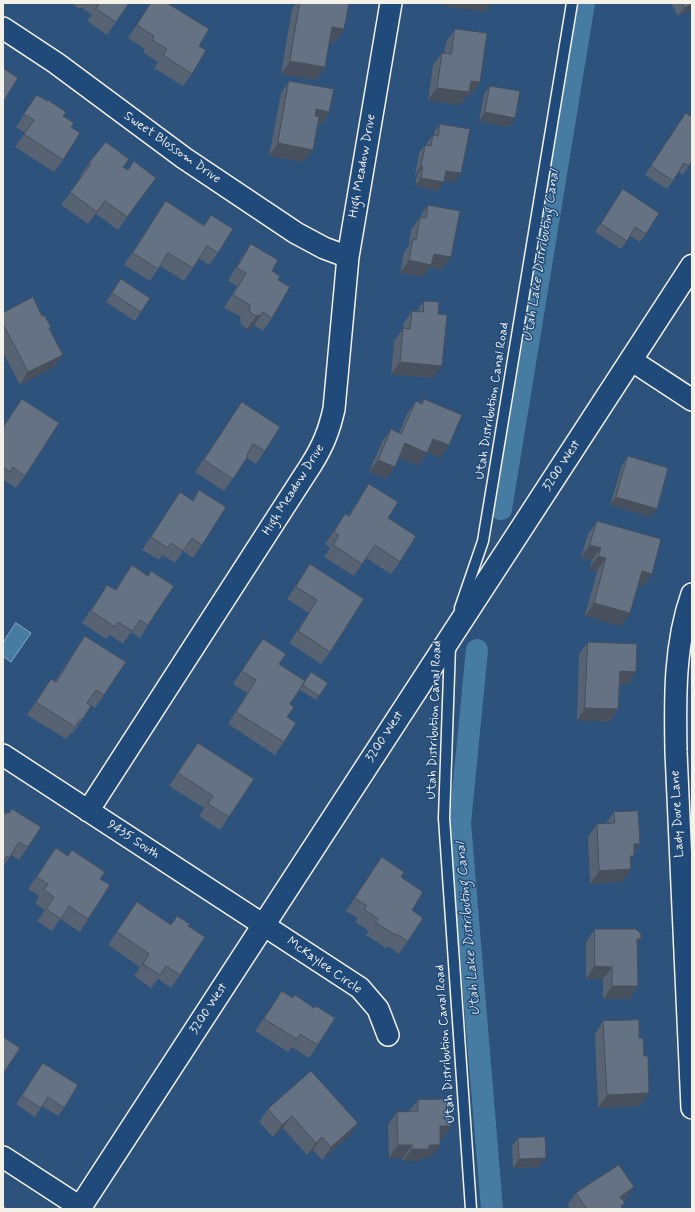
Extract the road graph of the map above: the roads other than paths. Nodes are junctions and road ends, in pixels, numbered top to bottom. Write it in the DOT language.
graph roads {
  1 [pos="391,3"];
  2 [pos="572,3"];
  3 [pos="3,28"];
  4 [pos="348,257"];
  5 [pos="692,266"];
  6 [pos="631,360"];
  7 [pos="692,400"];
  8 [pos="692,594"];
  9 [pos="451,636"];
  10 [pos="683,702"];
  11 [pos="3,755"];
  12 [pos="88,811"];
  13 [pos="264,926"];
  14 [pos="388,1035"];
  15 [pos="692,1108"];
  16 [pos="3,1156"];
  17 [pos="81,1208"];
  18 [pos="471,1209"];
  1 -- 4 [label="street, High Meadow Drive"];
  2 -- 9 [label="lane, Utah Distribution Canal Road"];
  3 -- 4 [label="street, Sweet Blossom Drive"];
  4 -- 12 [label="street, High Meadow Drive"];
  5 -- 6 [label="street, 3200 West"];
  6 -- 7 [label="street"];
  6 -- 9 [label="street, 3200 West"];
  8 -- 10 [label="street, Lady Dove Lane"];
  9 -- 13 [label="street, 3200 West"];
  9 -- 18 [label="lane, Utah Distribution Canal Road"];
  10 -- 15 [label="street, Lady Dove Lane"];
  11 -- 12 [label="street, 9435 South"];
  12 -- 13 [label="street, 9435 South"];
  13 -- 14 [label="street, McKaylee Circle"];
  13 -- 17 [label="street, 3200 West"];
  16 -- 17 [label="street"];
}
